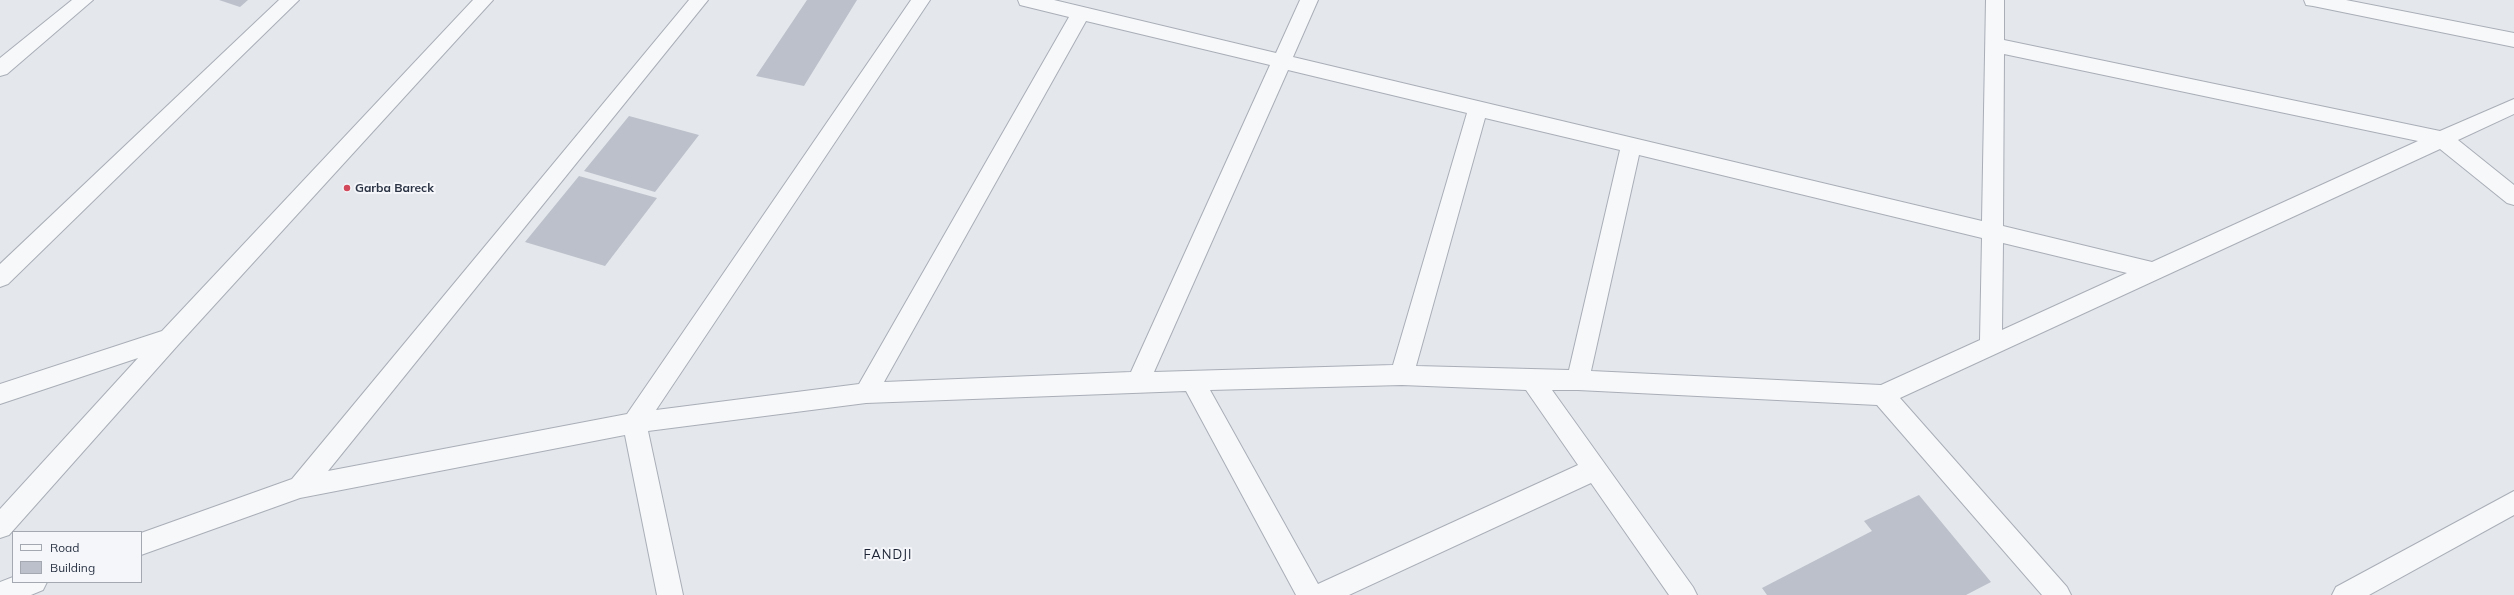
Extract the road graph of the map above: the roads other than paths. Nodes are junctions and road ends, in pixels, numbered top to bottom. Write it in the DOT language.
graph roads {
  1 [pos="84,0"];
  2 [pos="290,0"];
  3 [pos="484,0"];
  4 [pos="699,0"];
  5 [pos="921,0"];
  6 [pos="1027,0"];
  7 [pos="1309,0"];
  8 [pos="1995,0"];
  9 [pos="2313,0"];
  10 [pos="1081,13"];
  11 [pos="2514,40"];
  12 [pos="1994,45"];
  13 [pos="1282,61"];
  14 [pos="0,69"];
  15 [pos="2514,106"];
  16 [pos="1478,108"];
  17 [pos="2442,139"];
  18 [pos="1631,145"];
  19 [pos="2514,197"];
  20 [pos="1991,232"];
  21 [pos="2153,271"];
  22 [pos="0,278"];
  23 [pos="170,338"];
  24 [pos="1991,345"];
  25 [pos="1402,375"];
  26 [pos="1532,380"];
  27 [pos="1578,380"];
  28 [pos="1193,381"];
  29 [pos="1138,382"];
  30 [pos="866,393"];
  31 [pos="0,394"];
  32 [pos="1883,395"];
  33 [pos="634,423"];
  34 [pos="1595,469"];
  35 [pos="300,487"];
  36 [pos="2514,502"];
  37 [pos="0,527"];
  38 [pos="142,544"];
  39 [pos="31,583"];
  40 [pos="0,594"];
  41 [pos="670,595"];
  42 [pos="1310,595"];
  43 [pos="1322,595"];
  44 [pos="1684,595"];
  45 [pos="2058,595"];
  46 [pos="2345,595"];
  1 -- 14 [label="street"];
  2 -- 22 [label="street"];
  3 -- 23 [label="street"];
  4 -- 35 [label="street"];
  5 -- 33 [label="street"];
  6 -- 10 [label="street"];
  7 -- 13 [label="street"];
  8 -- 12 [label="street"];
  9 -- 11 [label="street"];
  10 -- 13 [label="street"];
  10 -- 30 [label="street"];
  12 -- 17 [label="street"];
  12 -- 20 [label="street"];
  13 -- 16 [label="street"];
  13 -- 29 [label="street"];
  15 -- 17 [label="street"];
  16 -- 18 [label="street"];
  16 -- 25 [label="street"];
  17 -- 19 [label="street"];
  17 -- 21 [label="street"];
  18 -- 20 [label="street"];
  18 -- 27 [label="street"];
  20 -- 21 [label="street"];
  20 -- 24 [label="street"];
  21 -- 24 [label="street"];
  23 -- 31 [label="street"];
  23 -- 37 [label="street"];
  24 -- 32 [label="street"];
  25 -- 26 [label="street"];
  25 -- 28 [label="street"];
  26 -- 27 [label="street"];
  26 -- 34 [label="street"];
  27 -- 32 [label="street"];
  28 -- 29 [label="street"];
  28 -- 42 [label="street"];
  29 -- 30 [label="street"];
  30 -- 33 [label="street"];
  32 -- 45 [label="street"];
  33 -- 35 [label="street"];
  33 -- 41 [label="street"];
  34 -- 43 [label="street"];
  34 -- 44 [label="street"];
  35 -- 38 [label="street"];
  36 -- 46 [label="street"];
  39 -- 40 [label="street"];
}
